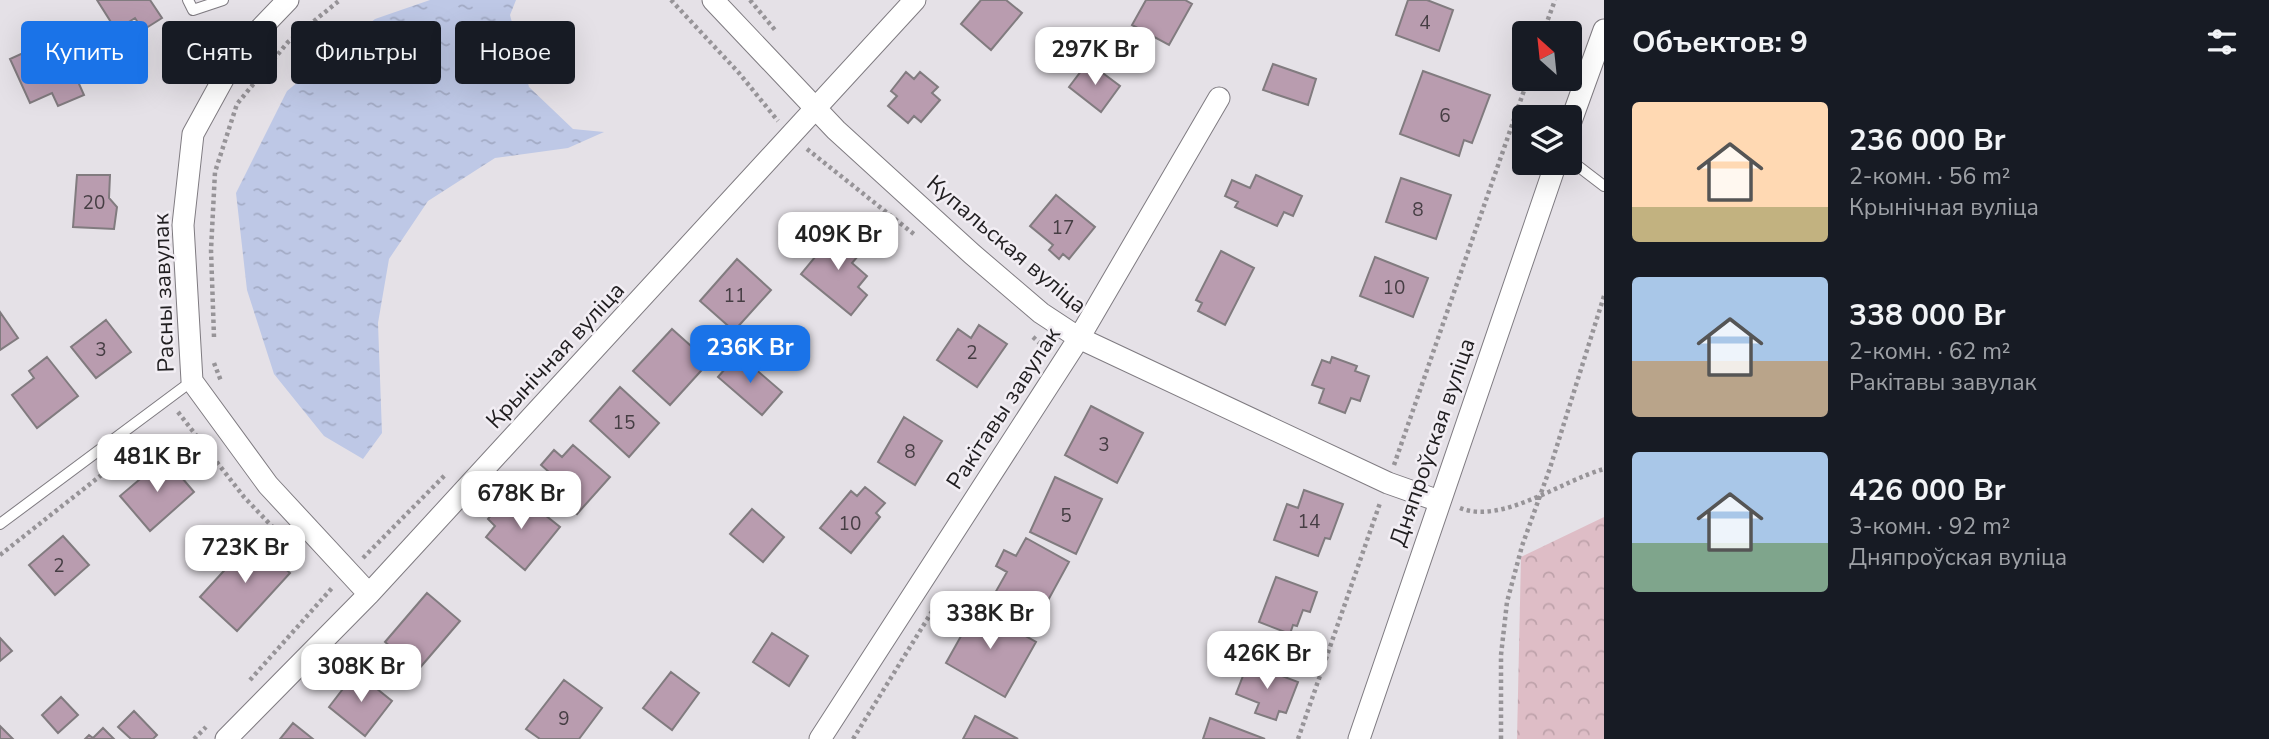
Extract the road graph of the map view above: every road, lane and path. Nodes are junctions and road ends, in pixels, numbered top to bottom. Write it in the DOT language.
graph roads {
  1 [pos="188,0"];
  2 [pos="223,0"];
  3 [pos="288,0"];
  4 [pos="340,0"];
  5 [pos="671,0"];
  6 [pos="713,0"];
  7 [pos="750,0"];
  8 [pos="915,0"];
  9 [pos="1555,0"];
  10 [pos="1547,21"];
  11 [pos="1604,30"];
  12 [pos="782,38"];
  13 [pos="1524,91"];
  14 [pos="1219,98"];
  15 [pos="1577,105"];
  16 [pos="817,110"];
  17 [pos="794,135"];
  18 [pos="1582,169"];
  19 [pos="1552,175"];
  20 [pos="1604,186"];
  21 [pos="919,239"];
  22 [pos="1604,296"];
  23 [pos="1028,332"];
  24 [pos="1079,338"];
  25 [pos="213,346"];
  26 [pos="212,357"];
  27 [pos="1044,359"];
  28 [pos="192,381"];
  29 [pos="226,392"];
  30 [pos="178,414"];
  31 [pos="168,422"];
  32 [pos="148,438"];
  33 [pos="1382,461"];
  34 [pos="1604,469"];
  35 [pos="449,471"];
  36 [pos="1391,474"];
  37 [pos="1539,495"];
  38 [pos="1439,500"];
  39 [pos="0,524"];
  40 [pos="355,551"];
  41 [pos="0,555"];
  42 [pos="369,594"];
  43 [pos="226,739"];
  44 [pos="820,739"];
  45 [pos="1298,739"];
  46 [pos="1359,739"];
  47 [pos="1501,739"];
  1 -- 2 [label="lane"];
  3 -- 28 [label="street, Расны завулак"];
  4 -- 25 [label="path"];
  5 -- 17 [label="path"];
  6 -- 16 [label="street, Купальская вуліца"];
  7 -- 12 [label="path"];
  8 -- 16 [label="street, Крынічная вуліца"];
  9 -- 10 [label="path"];
  11 -- 15 [label="street"];
  13 -- 36 [label="path"];
  14 -- 24 [label="street, Ракітавы завулак"];
  16 -- 17 [label="street, Крынічная вуліца"];
  16 -- 24 [label="street, Купальская вуліца"];
  17 -- 21 [label="path"];
  17 -- 42 [label="street, Крынічная вуліца"];
  18 -- 20 [label="lane"];
  19 -- 38 [label="street, Дняпроўская вуліца"];
  22 -- 37 [label="path"];
  23 -- 27 [label="path"];
  24 -- 36 [label="street, Купальская вуліца"];
  24 -- 44 [label="street, Ракітавы завулак"];
  26 -- 29 [label="path"];
  28 -- 39 [label="lane"];
  28 -- 42 [label="street, Расны завулак"];
  30 -- 31 [label="path"];
  32 -- 41 [label="path"];
  33 -- 36 [label="path"];
  34 -- 37 [label="path"];
  35 -- 40 [label="path"];
  36 -- 38 [label="street, Купальская вуліца"];
  36 -- 45 [label="path"];
  37 -- 38 [label="path"];
  37 -- 47 [label="path"];
  38 -- 46 [label="street, Дняпроўская вуліца"];
  42 -- 43 [label="street, Крынічная вуліца"];
}
